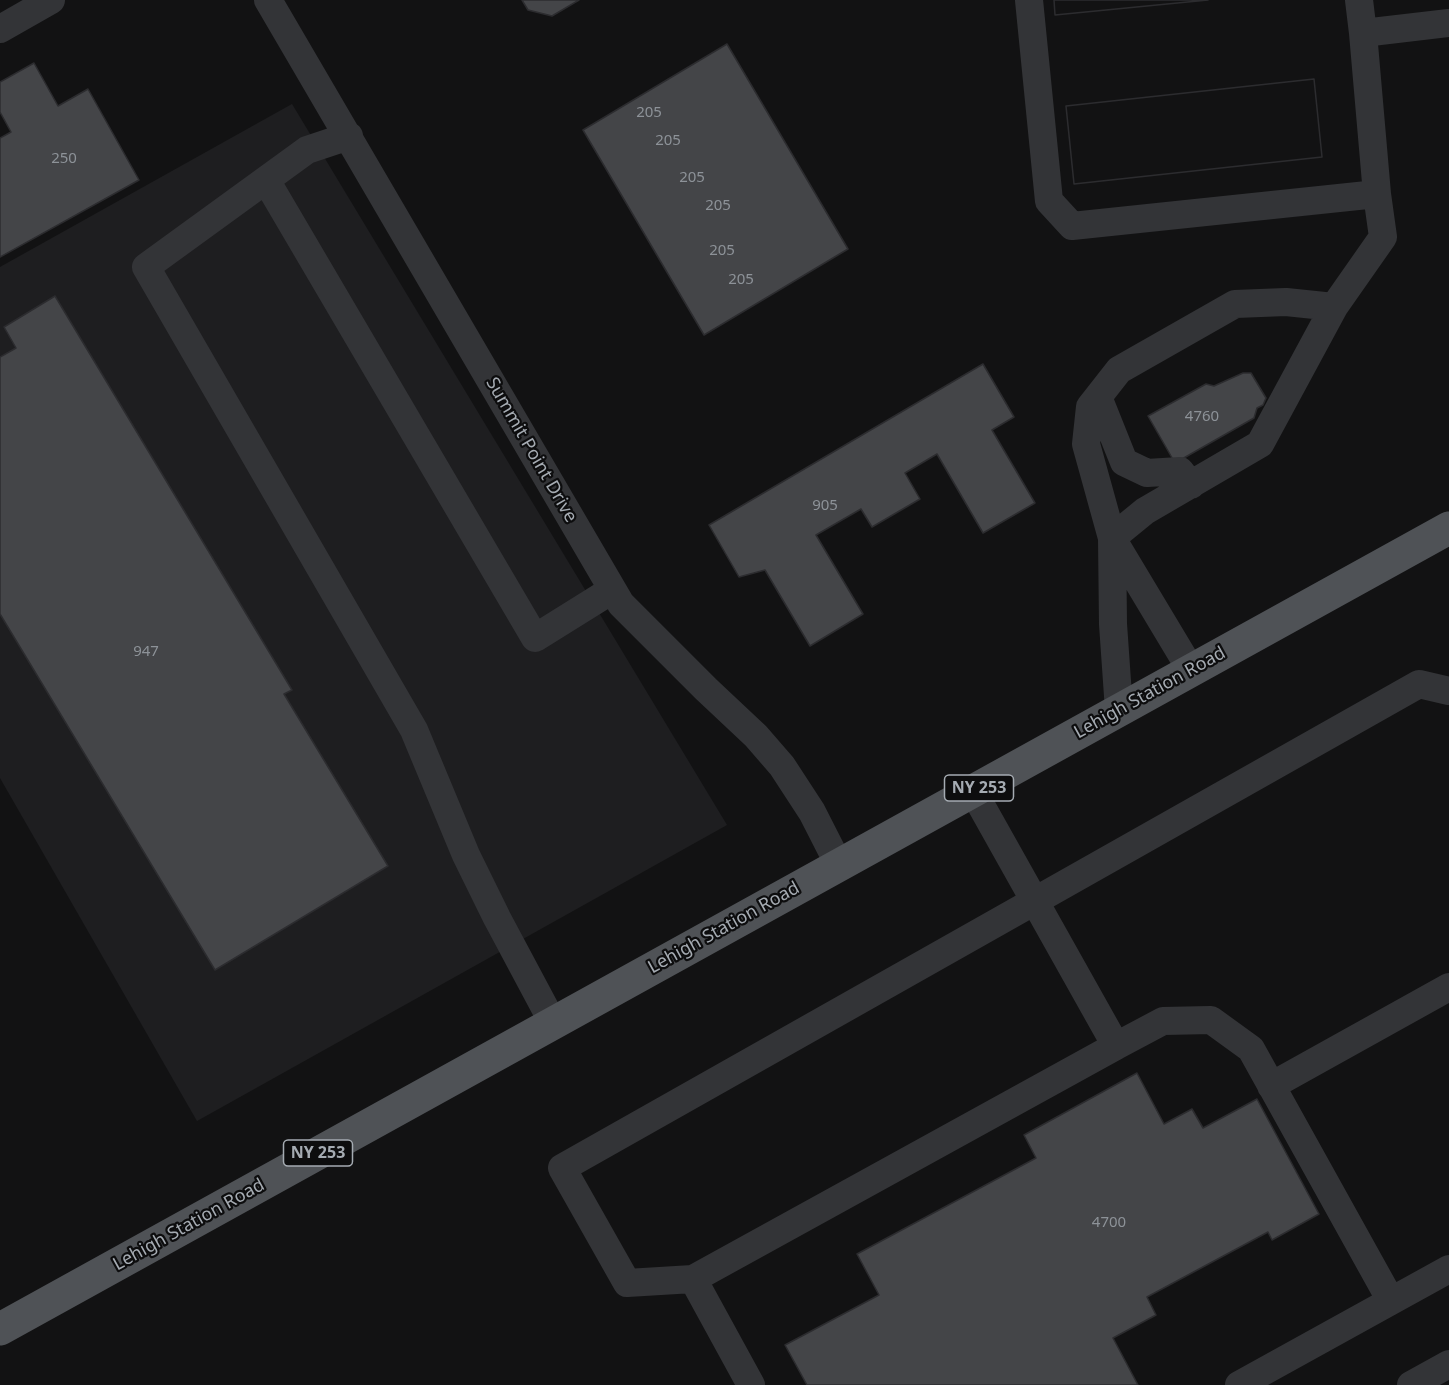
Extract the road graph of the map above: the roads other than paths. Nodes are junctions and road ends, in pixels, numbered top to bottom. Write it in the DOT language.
graph roads {
  1 [pos="51,0"];
  2 [pos="268,0"];
  3 [pos="1029,0"];
  4 [pos="1359,0"];
  5 [pos="1449,23"];
  6 [pos="0,29"];
  7 [pos="1363,33"];
  8 [pos="349,136"];
  9 [pos="266,180"];
  10 [pos="1377,194"];
  11 [pos="1334,307"];
  12 [pos="1098,397"];
  13 [pos="1191,485"];
  14 [pos="1449,528"];
  15 [pos="1112,538"];
  16 [pos="612,590"];
  17 [pos="1191,670"];
  18 [pos="1449,691"];
  19 [pos="1119,710"];
  20 [pos="973,791"];
  21 [pos="839,865"];
  22 [pos="1035,901"];
  23 [pos="1449,987"];
  24 [pos="553,1023"];
  25 [pos="1116,1046"];
  26 [pos="1271,1086"];
  27 [pos="1449,1269"];
  28 [pos="693,1279"];
  29 [pos="1391,1301"];
  30 [pos="0,1329"];
  31 [pos="1449,1364"];
  32 [pos="751,1385"];
  33 [pos="1239,1385"];
  34 [pos="1411,1385"];
  1 -- 6 [label="street"];
  2 -- 8 [label="street, Summit Point Drive"];
  3 -- 10 [label="street"];
  4 -- 7 [label="street"];
  5 -- 7 [label="street"];
  7 -- 10 [label="street"];
  8 -- 9 [label="street"];
  8 -- 16 [label="street, Summit Point Drive"];
  9 -- 16 [label="street"];
  9 -- 24 [label="street"];
  10 -- 11 [label="street"];
  11 -- 12 [label="street"];
  11 -- 13 [label="street"];
  12 -- 13 [label="street"];
  12 -- 15 [label="street"];
  13 -- 15 [label="street"];
  14 -- 17 [label="main road, Lehigh Station Road / NY 253"];
  15 -- 17 [label="street"];
  15 -- 19 [label="street"];
  16 -- 21 [label="street, Summit Point Drive"];
  17 -- 19 [label="main road, Lehigh Station Road / NY 253"];
  18 -- 22 [label="street"];
  19 -- 20 [label="main road, Lehigh Station Road / NY 253"];
  20 -- 21 [label="main road, Lehigh Station Road / NY 253"];
  20 -- 22 [label="street"];
  21 -- 24 [label="main road, Lehigh Station Road / NY 253"];
  22 -- 25 [label="street"];
  22 -- 28 [label="street"];
  23 -- 26 [label="street"];
  24 -- 30 [label="main road, Lehigh Station Road / NY 253"];
  25 -- 26 [label="street"];
  25 -- 28 [label="street"];
  26 -- 29 [label="street"];
  27 -- 29 [label="street"];
  28 -- 32 [label="street"];
  29 -- 33 [label="street"];
  31 -- 34 [label="street"];
}
